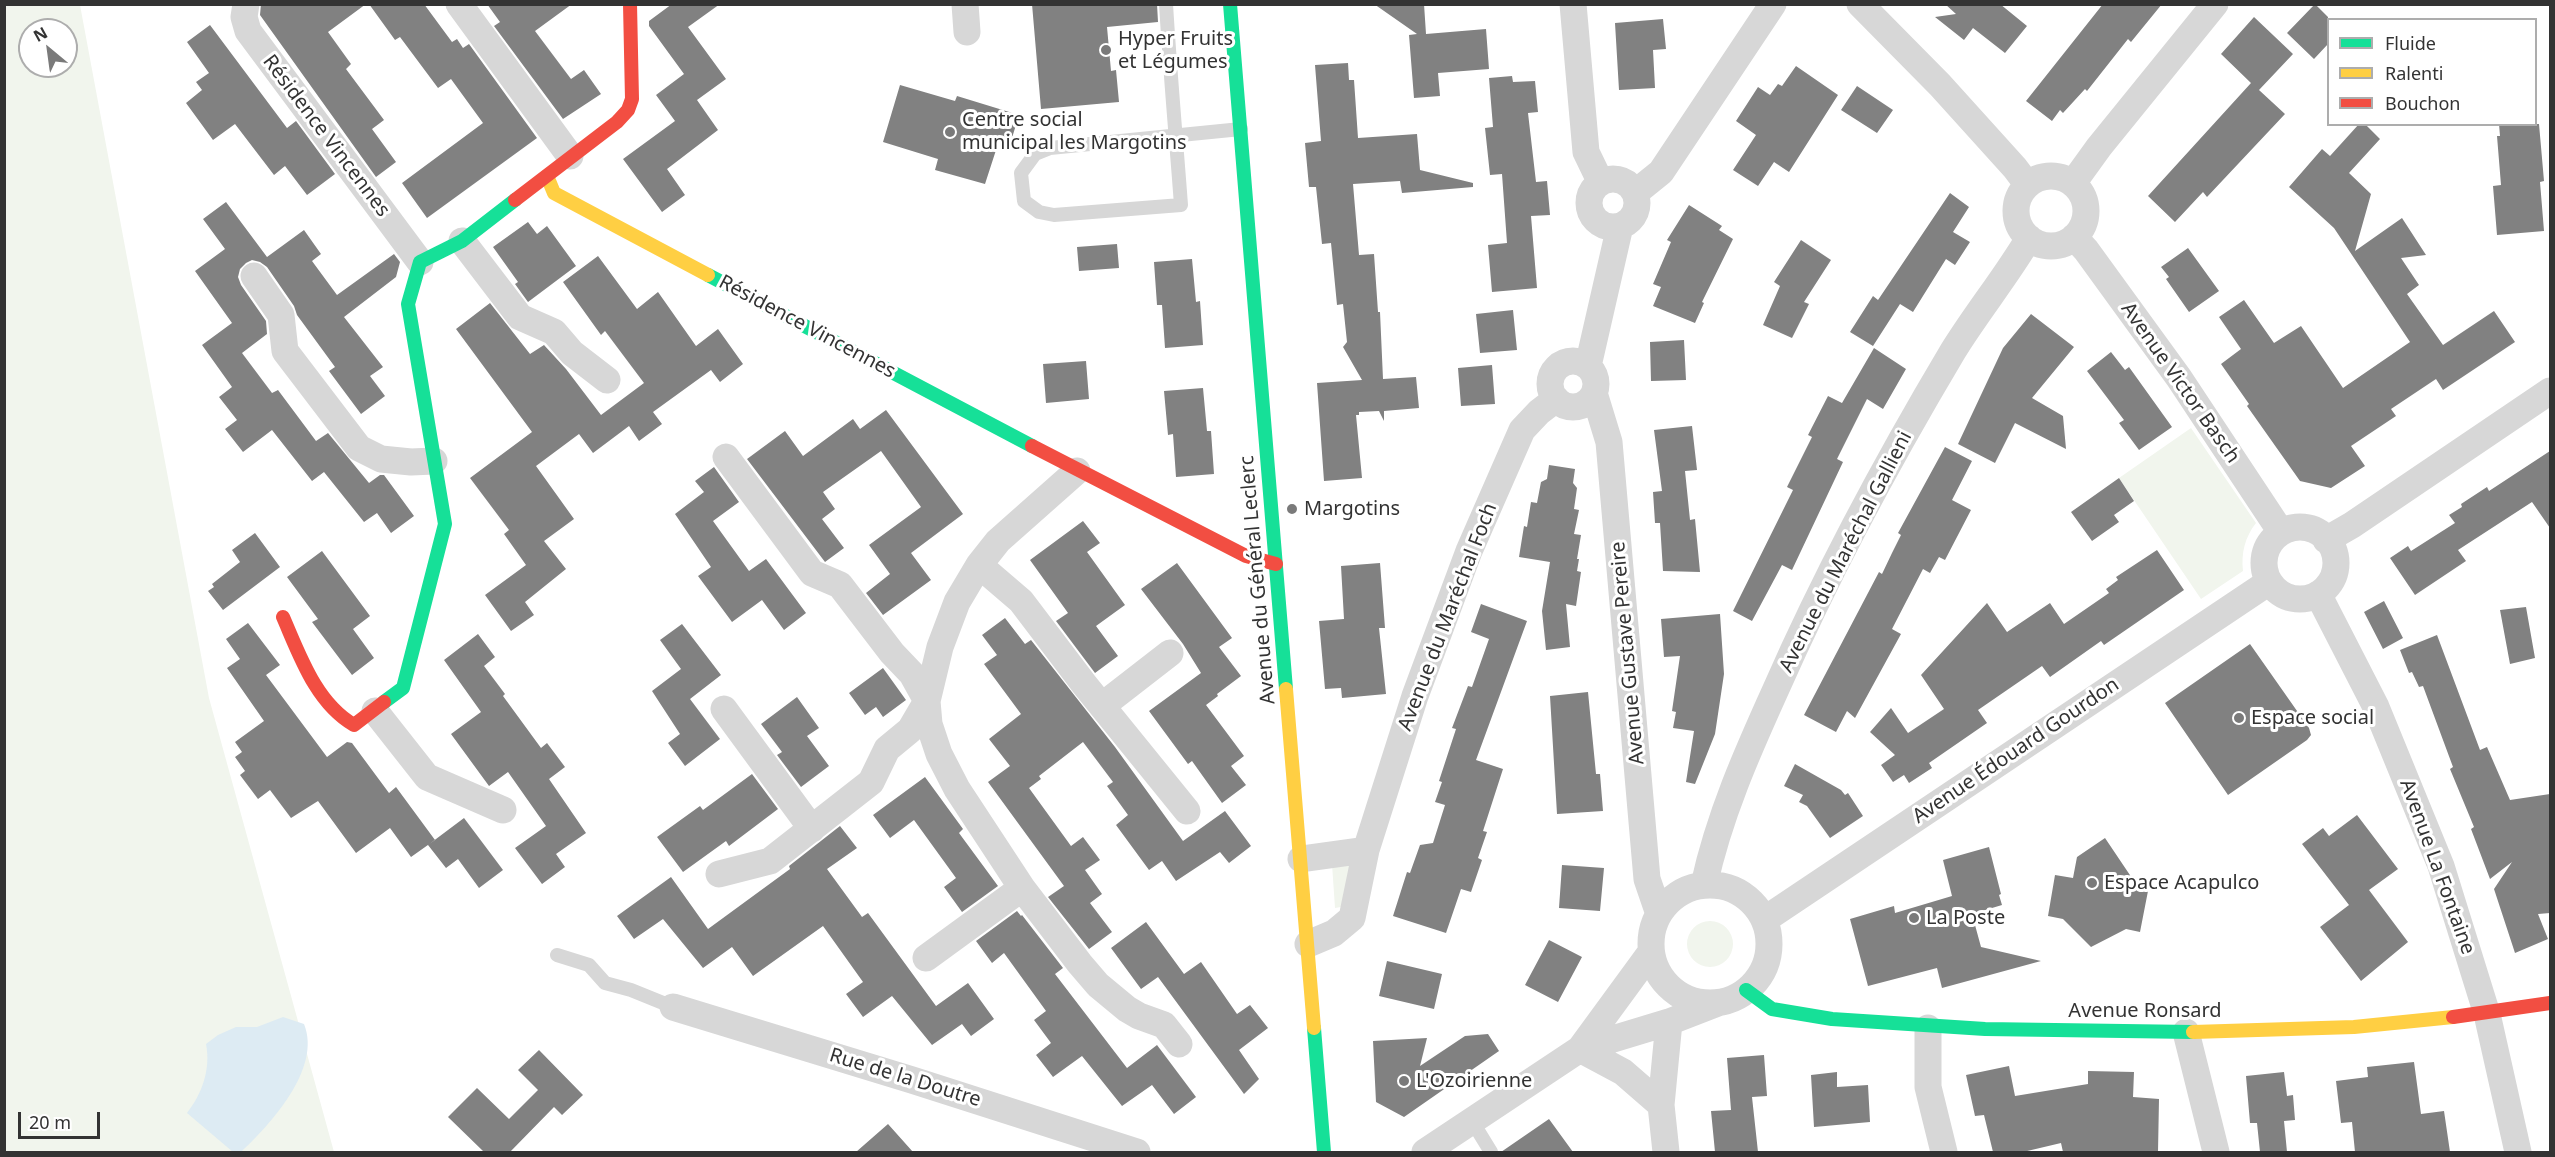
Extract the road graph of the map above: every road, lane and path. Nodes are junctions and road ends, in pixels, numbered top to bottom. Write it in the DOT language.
graph roads {
  1 [pos="246,4"];
  2 [pos="459,4"];
  3 [pos="630,4"];
  4 [pos="965,4"];
  5 [pos="1166,4"];
  6 [pos="1230,4"];
  7 [pos="1573,4"];
  8 [pos="1773,4"];
  9 [pos="1860,4"];
  10 [pos="2215,4"];
  11 [pos="967,32"];
  12 [pos="1241,129"];
  13 [pos="1176,135"];
  14 [pos="570,156"];
  15 [pos="546,176"];
  16 [pos="1600,181"];
  17 [pos="2073,183"];
  18 [pos="2027,184"];
  19 [pos="1635,193"];
  20 [pos="1612,226"];
  21 [pos="2074,237"];
  22 [pos="2029,238"];
  23 [pos="462,241"];
  24 [pos="420,262"];
  25 [pos="254,276"];
  26 [pos="1579,363"];
  27 [pos="607,380"];
  28 [pos="2550,391"];
  29 [pos="1594,393"];
  30 [pos="1556,399"];
  31 [pos="726,457"];
  32 [pos="434,461"];
  33 [pos="1077,471"];
  34 [pos="2282,532"];
  35 [pos="2326,540"];
  36 [pos="1276,564"];
  37 [pos="979,565"];
  38 [pos="2269,582"];
  39 [pos="2318,594"];
  40 [pos="283,617"];
  41 [pos="1170,653"];
  42 [pos="927,701"];
  43 [pos="1103,705"];
  44 [pos="724,710"];
  45 [pos="375,711"];
  46 [pos="503,810"];
  47 [pos="1186,811"];
  48 [pos="812,829"];
  49 [pos="1366,850"];
  50 [pos="1300,859"];
  51 [pos="719,874"];
  52 [pos="1704,885"];
  53 [pos="1022,888"];
  54 [pos="1659,914"];
  55 [pos="1764,920"];
  56 [pos="1308,944"];
  57 [pos="1651,952"];
  58 [pos="557,955"];
  59 [pos="926,958"];
  60 [pos="1746,990"];
  61 [pos="1722,1002"];
  62 [pos="2550,1003"];
  63 [pos="673,1007"];
  64 [pos="2487,1014"];
  65 [pos="1669,1022"];
  66 [pos="1928,1028"];
  67 [pos="2186,1032"];
  68 [pos="1179,1044"];
  69 [pos="1580,1049"];
  70 [pos="1661,1105"];
  71 [pos="1472,1121"];
  72 [pos="1137,1152"];
  73 [pos="1324,1152"];
  74 [pos="1425,1152"];
  75 [pos="1491,1152"];
  76 [pos="1666,1152"];
  77 [pos="1944,1152"];
  78 [pos="2216,1152"];
  79 [pos="2518,1152"];
  1 -- 24 [label="street, Résidence Vincennes"];
  2 -- 14 [label="street"];
  3 -- 14 [label="street"];
  4 -- 11 [label="street"];
  5 -- 13 [label="lane"];
  6 -- 12 [label="street, Avenue du Général Leclerc"];
  7 -- 16 [label="street"];
  8 -- 19 [label="street"];
  9 -- 18 [label="street"];
  10 -- 17 [label="street"];
  12 -- 13 [label="lane"];
  12 -- 36 [label="street, Avenue du Général Leclerc"];
  13 -- 13 [label="lane"];
  14 -- 15 [label="street"];
  15 -- 23 [label="street"];
  15 -- 33 [label="street, Résidence Vincennes"];
  16 -- 19 [label="street"];
  16 -- 20 [label="street"];
  17 -- 18 [label="street"];
  17 -- 21 [label="street"];
  18 -- 22 [label="street"];
  19 -- 20 [label="street"];
  20 -- 26 [label="street"];
  21 -- 22 [label="street"];
  21 -- 34 [label="street, Avenue Victor Basch"];
  22 -- 52 [label="street, Avenue du Maréchal Gallieni"];
  23 -- 24 [label="street"];
  23 -- 27 [label="street"];
  24 -- 32 [label="street"];
  25 -- 32 [label="street"];
  26 -- 29 [label="street"];
  26 -- 30 [label="street"];
  28 -- 35 [label="street"];
  29 -- 30 [label="street"];
  29 -- 54 [label="street, Avenue Gustave Pereire"];
  30 -- 49 [label="street, Avenue du Maréchal Foch"];
  31 -- 42 [label="street"];
  32 -- 45 [label="street"];
  33 -- 36 [label="street, Résidence Vincennes"];
  33 -- 37 [label="street"];
  34 -- 35 [label="street"];
  34 -- 38 [label="street"];
  35 -- 39 [label="street"];
  36 -- 50 [label="street, Avenue du Général Leclerc"];
  37 -- 42 [label="street"];
  37 -- 43 [label="street"];
  38 -- 39 [label="street"];
  38 -- 55 [label="street, Avenue Édouard Gourdon"];
  39 -- 64 [label="street, Avenue La Fontaine"];
  40 -- 45 [label="street"];
  41 -- 43 [label="street"];
  42 -- 48 [label="street"];
  42 -- 53 [label="street"];
  43 -- 47 [label="street"];
  44 -- 48 [label="street"];
  45 -- 46 [label="street"];
  48 -- 51 [label="street"];
  49 -- 50 [label="street"];
  49 -- 56 [label="street, Avenue du Maréchal Foch"];
  50 -- 56 [label="street, Avenue du Général Leclerc"];
  52 -- 54 [label="street"];
  52 -- 55 [label="street"];
  53 -- 59 [label="street"];
  53 -- 68 [label="street"];
  54 -- 57 [label="street"];
  55 -- 60 [label="street"];
  56 -- 73 [label="street, Avenue du Général Leclerc"];
  57 -- 61 [label="street"];
  57 -- 69 [label="street"];
  58 -- 63 [label="lane"];
  60 -- 61 [label="street"];
  60 -- 66 [label="street, Avenue Ronsard"];
  61 -- 65 [label="street"];
  62 -- 64 [label="street, Avenue Ronsard"];
  63 -- 72 [label="street, Rue de la Doutre"];
  64 -- 67 [label="street, Avenue Ronsard"];
  64 -- 79 [label="street, Avenue La Fontaine"];
  65 -- 69 [label="street"];
  65 -- 70 [label="street"];
  66 -- 67 [label="street, Avenue Ronsard"];
  66 -- 77 [label="street"];
  67 -- 78 [label="street"];
  69 -- 70 [label="street"];
  69 -- 71 [label="street"];
  70 -- 76 [label="street"];
  71 -- 74 [label="street"];
  71 -- 75 [label="lane"];
}
